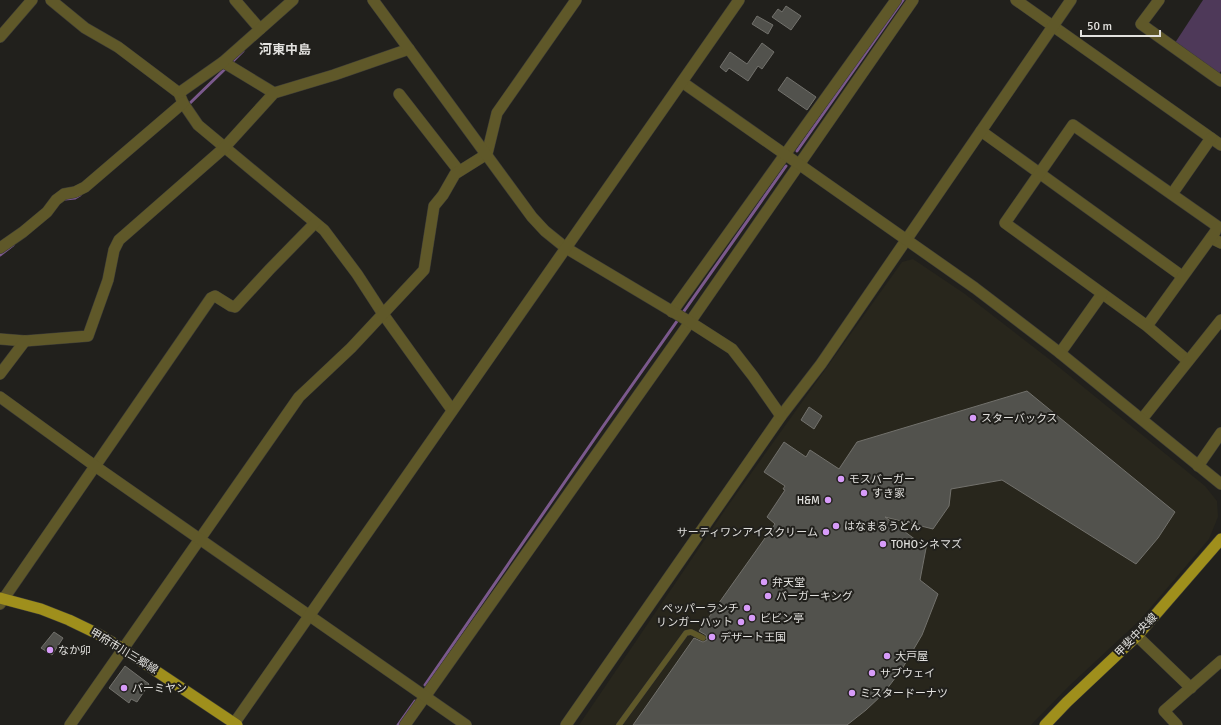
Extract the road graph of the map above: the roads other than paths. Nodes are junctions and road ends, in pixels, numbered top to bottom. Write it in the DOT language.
graph roads {
  1 [pos="32,0"];
  2 [pos="51,0"];
  3 [pos="236,0"];
  4 [pos="293,0"];
  5 [pos="373,0"];
  6 [pos="576,0"];
  7 [pos="739,0"];
  8 [pos="896,0"];
  9 [pos="913,0"];
  10 [pos="1016,0"];
  11 [pos="1071,0"];
  12 [pos="1159,0"];
  13 [pos="1053,26"];
  14 [pos="260,29"];
  15 [pos="0,37"];
  16 [pos="409,49"];
  17 [pos="223,62"];
  18 [pos="1221,81"];
  19 [pos="682,82"];
  20 [pos="274,93"];
  21 [pos="399,94"];
  22 [pos="181,98"];
  23 [pos="981,131"];
  24 [pos="1211,138"];
  25 [pos="1221,145"];
  26 [pos="224,148"];
  27 [pos="487,154"];
  28 [pos="785,154"];
  29 [pos="798,164"];
  30 [pos="459,171"];
  31 [pos="1040,173"];
  32 [pos="1172,194"];
  33 [pos="315,223"];
  34 [pos="1211,238"];
  35 [pos="906,239"];
  36 [pos="1221,243"];
  37 [pos="0,248"];
  38 [pos="566,248"];
  39 [pos="1182,276"];
  40 [pos="1102,294"];
  41 [pos="672,312"];
  42 [pos="383,314"];
  43 [pos="1221,320"];
  44 [pos="690,322"];
  45 [pos="1147,326"];
  46 [pos="0,339"];
  47 [pos="25,341"];
  48 [pos="1060,353"];
  49 [pos="1188,361"];
  50 [pos="0,374"];
  51 [pos="0,397"];
  52 [pos="452,410"];
  53 [pos="781,416"];
  54 [pos="1142,419"];
  55 [pos="1221,433"];
  56 [pos="95,466"];
  57 [pos="1198,466"];
  58 [pos="1221,484"];
  59 [pos="200,539"];
  60 [pos="1221,539"];
  61 [pos="1,600"];
  62 [pos="309,615"];
  63 [pos="1137,636"];
  64 [pos="703,638"];
  65 [pos="123,649"];
  66 [pos="1221,661"];
  67 [pos="1190,688"];
  68 [pos="425,696"];
  69 [pos="235,724"];
  70 [pos="70,725"];
  71 [pos="405,725"];
  72 [pos="466,725"];
  73 [pos="566,725"];
  74 [pos="619,725"];
  75 [pos="1045,725"];
  76 [pos="1177,725"];
  1 -- 15 [label="street"];
  2 -- 22 [label="street"];
  3 -- 14 [label="street"];
  4 -- 14 [label="street"];
  5 -- 16 [label="street"];
  6 -- 27 [label="street"];
  7 -- 19 [label="street"];
  8 -- 28 [label="street"];
  9 -- 29 [label="street"];
  10 -- 13 [label="street"];
  11 -- 13 [label="street"];
  12 -- 18 [label="street"];
  13 -- 23 [label="street"];
  13 -- 24 [label="street"];
  14 -- 17 [label="street"];
  16 -- 20 [label="street"];
  16 -- 27 [label="street"];
  17 -- 20 [label="street"];
  17 -- 22 [label="street"];
  19 -- 28 [label="street"];
  19 -- 38 [label="street"];
  20 -- 26 [label="street"];
  21 -- 30 [label="street"];
  22 -- 26 [label="street"];
  22 -- 37 [label="street"];
  23 -- 31 [label="street"];
  23 -- 35 [label="street"];
  24 -- 25 [label="street"];
  24 -- 32 [label="street"];
  26 -- 33 [label="street"];
  26 -- 47 [label="street"];
  27 -- 30 [label="street"];
  27 -- 38 [label="street"];
  28 -- 29 [label="street"];
  28 -- 41 [label="street"];
  29 -- 35 [label="street"];
  29 -- 44 [label="street"];
  30 -- 42 [label="street"];
  31 -- 32 [label="street"];
  31 -- 39 [label="street"];
  31 -- 40 [label="street"];
  32 -- 34 [label="street"];
  33 -- 42 [label="street"];
  33 -- 56 [label="street"];
  34 -- 36 [label="street"];
  34 -- 39 [label="street"];
  35 -- 48 [label="street"];
  35 -- 53 [label="street"];
  38 -- 41 [label="street"];
  38 -- 52 [label="street"];
  39 -- 45 [label="street"];
  40 -- 45 [label="street"];
  40 -- 48 [label="street"];
  41 -- 44 [label="street"];
  42 -- 52 [label="street"];
  42 -- 59 [label="street"];
  43 -- 49 [label="street"];
  44 -- 53 [label="street"];
  44 -- 68 [label="street"];
  45 -- 49 [label="street"];
  46 -- 47 [label="street"];
  47 -- 50 [label="street"];
  48 -- 54 [label="street"];
  49 -- 54 [label="street"];
  51 -- 56 [label="street"];
  52 -- 62 [label="street"];
  53 -- 73 [label="street"];
  54 -- 57 [label="street"];
  55 -- 57 [label="street"];
  56 -- 59 [label="street"];
  56 -- 61 [label="street"];
  57 -- 58 [label="street"];
  59 -- 62 [label="street"];
  59 -- 65 [label="street"];
  60 -- 63 [label="main road, 甲斐中央線"];
  61 -- 65 [label="main road, 甲府市川三郷線"];
  62 -- 68 [label="street"];
  62 -- 69 [label="street"];
  63 -- 67 [label="street"];
  63 -- 75 [label="main road, 甲斐中央線"];
  64 -- 74 [label="lane"];
  65 -- 69 [label="main road, 甲府市川三郷線"];
  65 -- 70 [label="street"];
  66 -- 67 [label="street"];
  67 -- 76 [label="street"];
  68 -- 71 [label="street"];
  68 -- 72 [label="street"];
}
